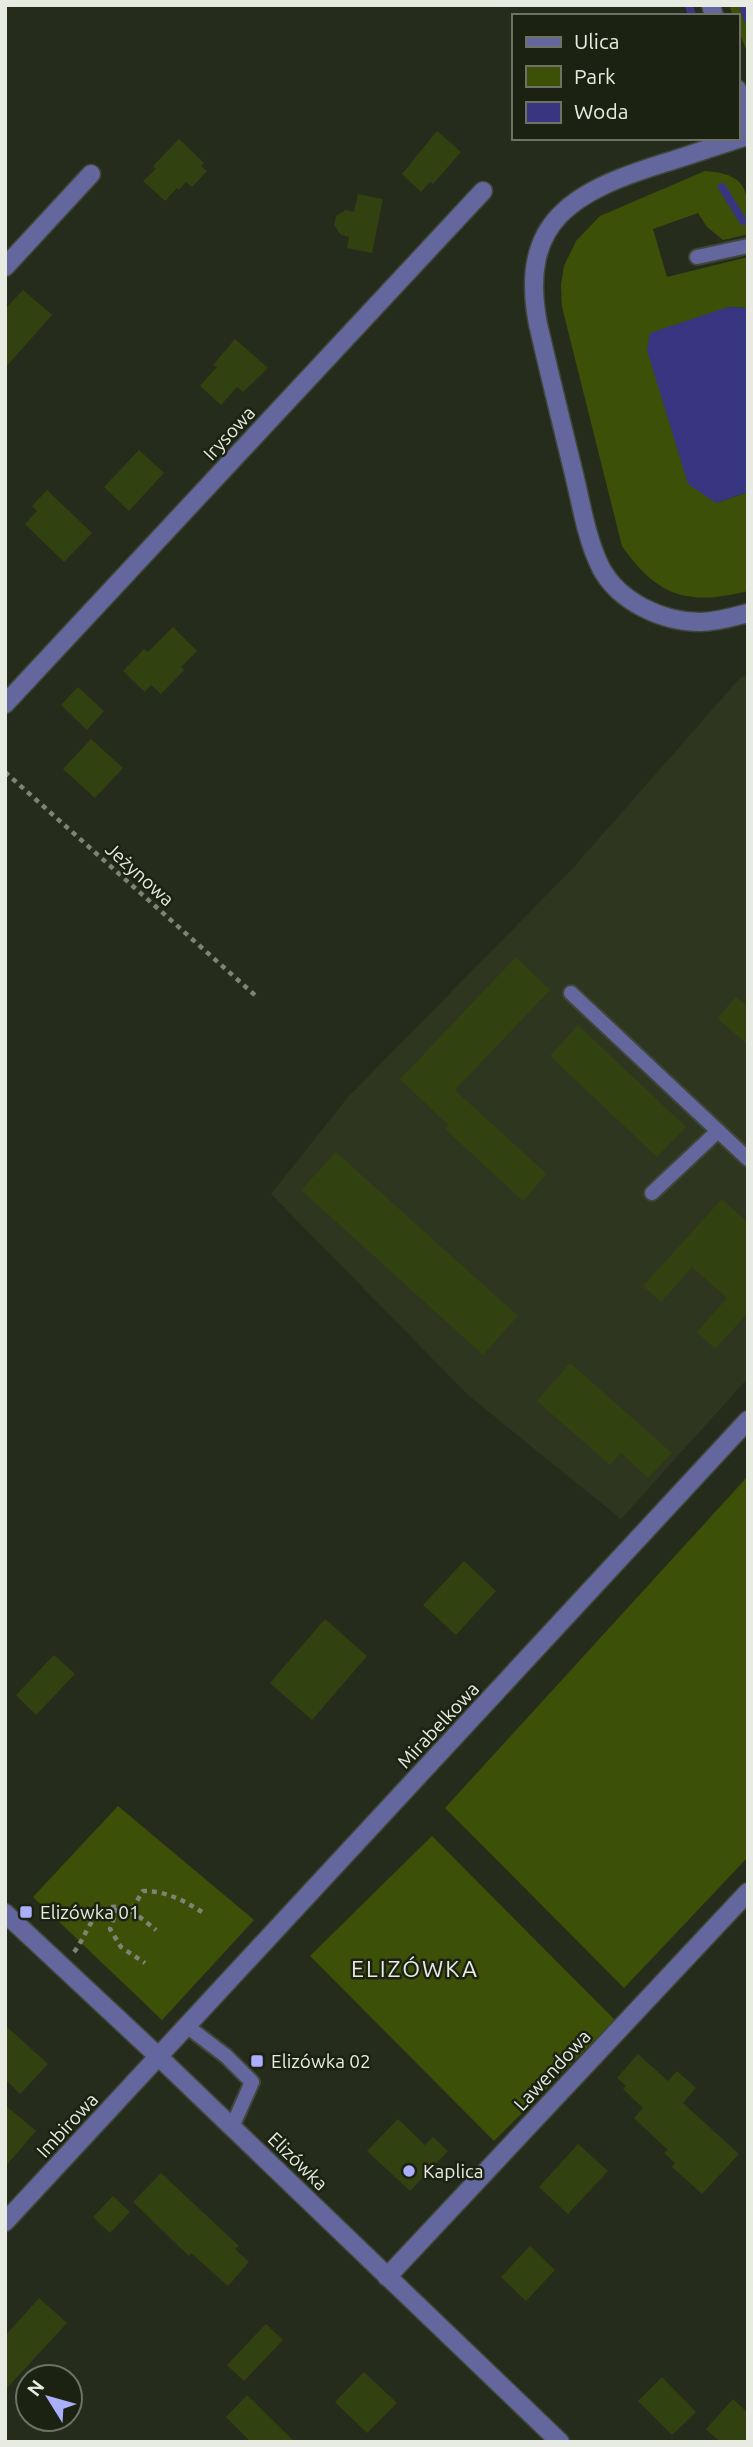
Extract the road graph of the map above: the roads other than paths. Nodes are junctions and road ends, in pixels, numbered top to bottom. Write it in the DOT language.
graph roads {
  1 [pos="739,95"];
  2 [pos="748,124"];
  3 [pos="736,140"];
  4 [pos="91,174"];
  5 [pos="483,191"];
  6 [pos="748,246"];
  7 [pos="696,257"];
  8 [pos="5,267"];
  9 [pos="748,612"];
  10 [pos="5,704"];
  11 [pos="571,993"];
  12 [pos="718,1131"];
  13 [pos="748,1159"];
  14 [pos="652,1193"];
  15 [pos="748,1420"];
  16 [pos="748,1892"];
  17 [pos="5,1913"];
  18 [pos="188,2027"];
  19 [pos="159,2057"];
  20 [pos="232,2127"];
  21 [pos="5,2222"];
  22 [pos="387,2277"];
  23 [pos="560,2442"];
  1 -- 2 [label="street"];
  3 -- 9 [label="street"];
  4 -- 8 [label="street"];
  5 -- 10 [label="street, Irysowa"];
  6 -- 7 [label="lane"];
  11 -- 12 [label="lane"];
  12 -- 13 [label="lane"];
  12 -- 14 [label="lane"];
  15 -- 18 [label="street, Mirabelkowa"];
  16 -- 22 [label="street, Lawendowa"];
  17 -- 19 [label="street, Elizówka"];
  18 -- 19 [label="street, Mirabelkowa"];
  18 -- 20 [label="lane"];
  19 -- 20 [label="street, Elizówka"];
  19 -- 21 [label="street, Imbirowa"];
  20 -- 22 [label="street, Elizówka"];
  22 -- 23 [label="street, Elizówka"];
}
